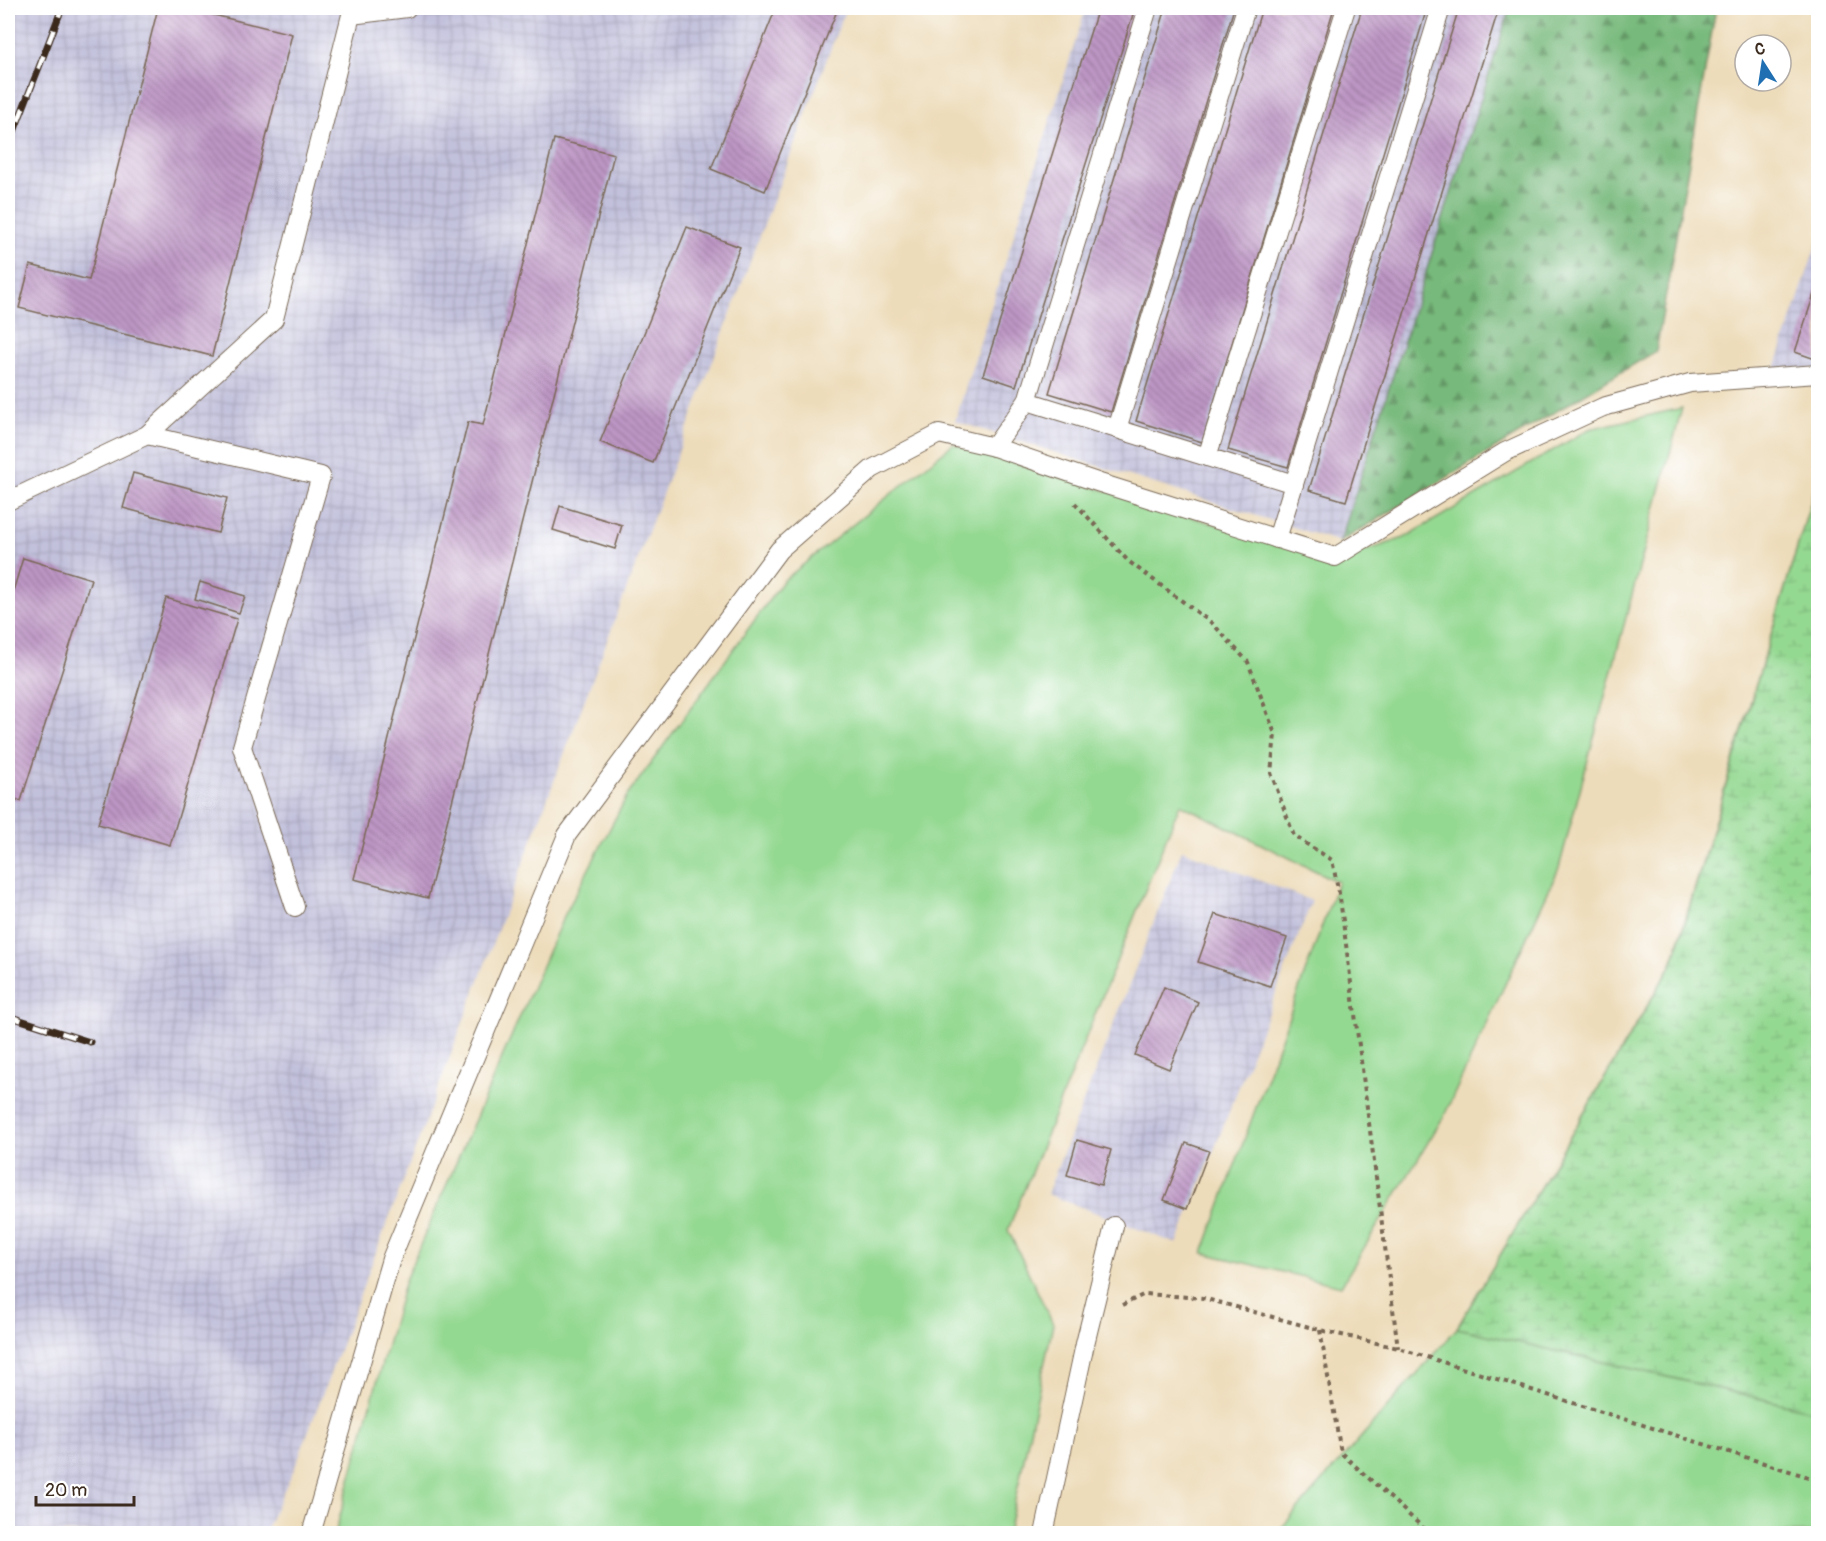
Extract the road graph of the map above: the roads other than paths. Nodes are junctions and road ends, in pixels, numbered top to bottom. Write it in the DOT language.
graph roads {
  1 [pos="407,8"];
  2 [pos="1148,8"];
  3 [pos="1246,8"];
  4 [pos="1346,8"];
  5 [pos="1441,8"];
  6 [pos="1818,374"];
  7 [pos="1027,401"];
  8 [pos="1117,429"];
  9 [pos="147,435"];
  10 [pos="994,447"];
  11 [pos="1207,457"];
  12 [pos="1294,484"];
  13 [pos="8,501"];
  14 [pos="1277,538"];
  15 [pos="295,907"];
  16 [pos="1114,1226"];
  17 [pos="311,1533"];
  18 [pos="1044,1533"];
  1 -- 9 [label="lane"];
  2 -- 7 [label="lane"];
  3 -- 8 [label="lane"];
  4 -- 11 [label="lane"];
  5 -- 12 [label="lane"];
  6 -- 14 [label="lane"];
  7 -- 8 [label="lane"];
  7 -- 10 [label="lane"];
  8 -- 11 [label="lane"];
  9 -- 13 [label="lane"];
  9 -- 15 [label="lane"];
  10 -- 14 [label="lane"];
  10 -- 17 [label="lane"];
  11 -- 12 [label="lane"];
  12 -- 14 [label="lane"];
  16 -- 18 [label="lane"];
}
